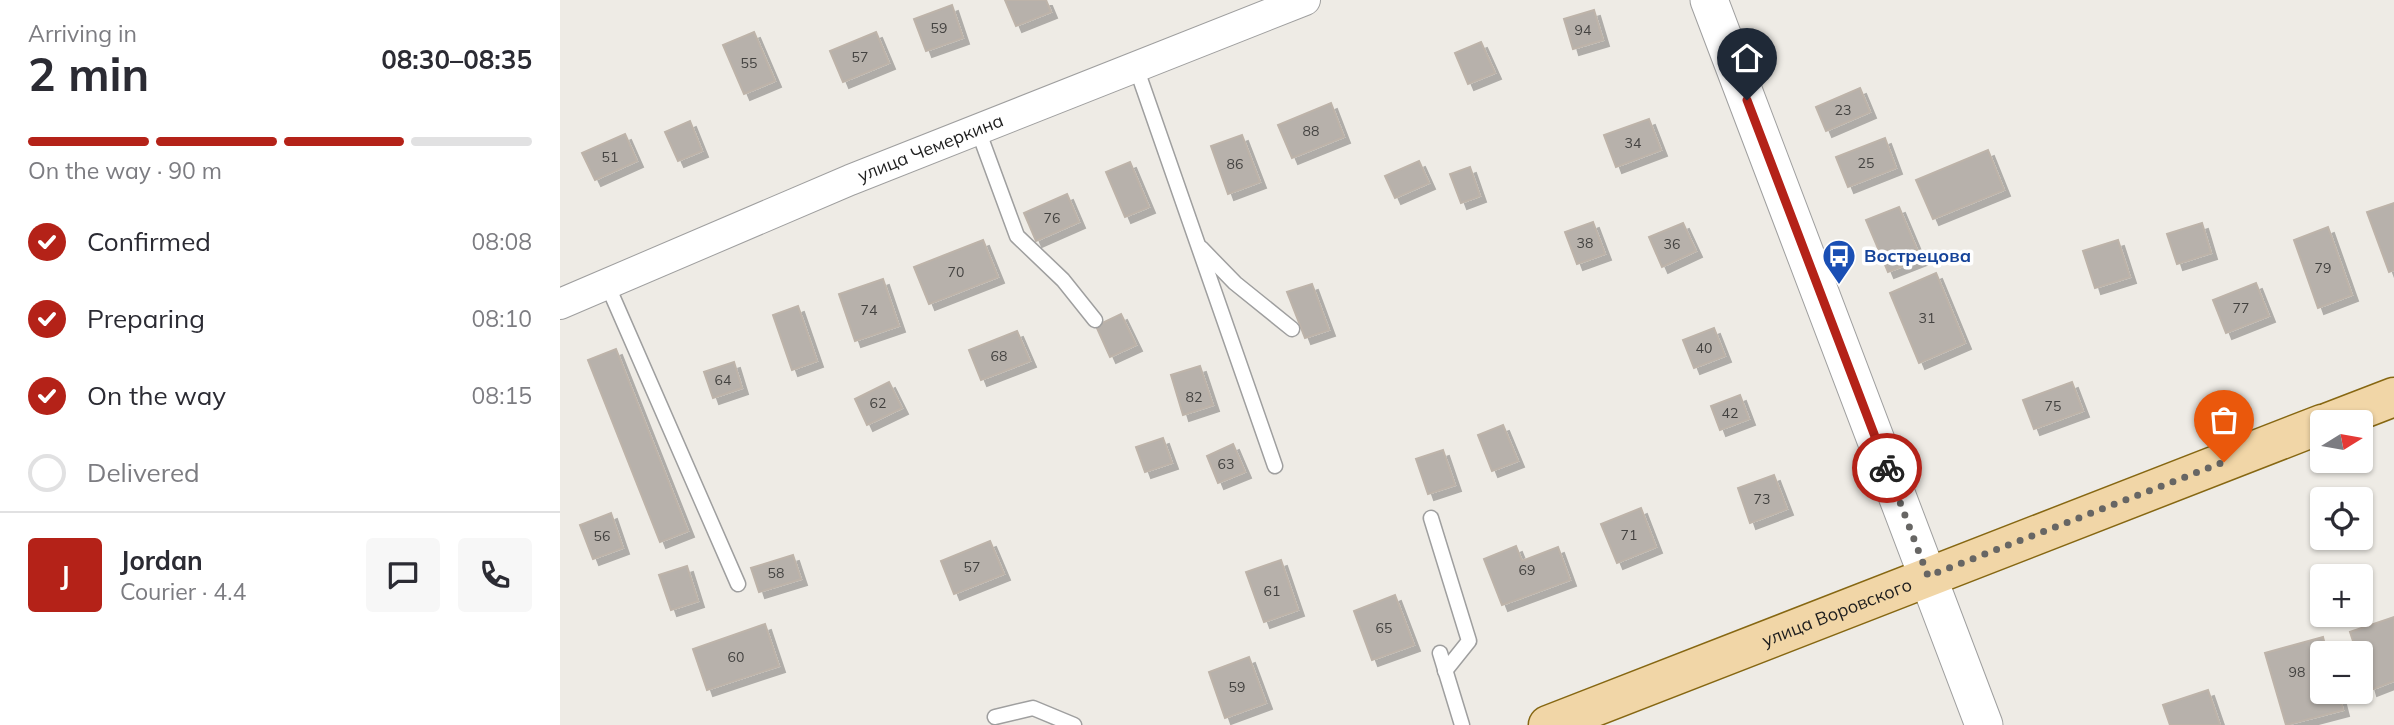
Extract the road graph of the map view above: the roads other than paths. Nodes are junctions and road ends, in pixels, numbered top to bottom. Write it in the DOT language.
graph roads {
  1 [pos="1305,0"];
  2 [pos="1709,0"];
  3 [pos="1136,67"];
  4 [pos="978,130"];
  5 [pos="1198,245"];
  6 [pos="607,284"];
  7 [pos="560,304"];
  8 [pos="1096,320"];
  9 [pos="1292,329"];
  10 [pos="2394,397"];
  11 [pos="2360,410"];
  12 [pos="2310,429"];
  13 [pos="1275,466"];
  14 [pos="1430,518"];
  15 [pos="1928,576"];
  16 [pos="738,584"];
  17 [pos="1440,653"];
  18 [pos="1446,671"];
  19 [pos="995,717"];
  20 [pos="1074,725"];
  21 [pos="1462,725"];
  22 [pos="1548,725"];
  23 [pos="1984,725"];
  1 -- 3 [label="street, улица Чемеркина"];
  2 -- 15 [label="street"];
  3 -- 4 [label="street, улица Чемеркина"];
  3 -- 5 [label="lane"];
  4 -- 6 [label="street, улица Чемеркина"];
  4 -- 8 [label="lane"];
  5 -- 9 [label="lane"];
  5 -- 13 [label="lane"];
  6 -- 7 [label="street, улица Чемеркина"];
  6 -- 16 [label="lane"];
  10 -- 11 [label="main road"];
  12 -- 15 [label="main road, улица Воровского"];
  14 -- 18 [label="lane"];
  15 -- 22 [label="main road, улица Воровского"];
  15 -- 23 [label="street"];
  17 -- 18 [label="lane"];
  18 -- 21 [label="lane"];
  19 -- 20 [label="lane"];
}
